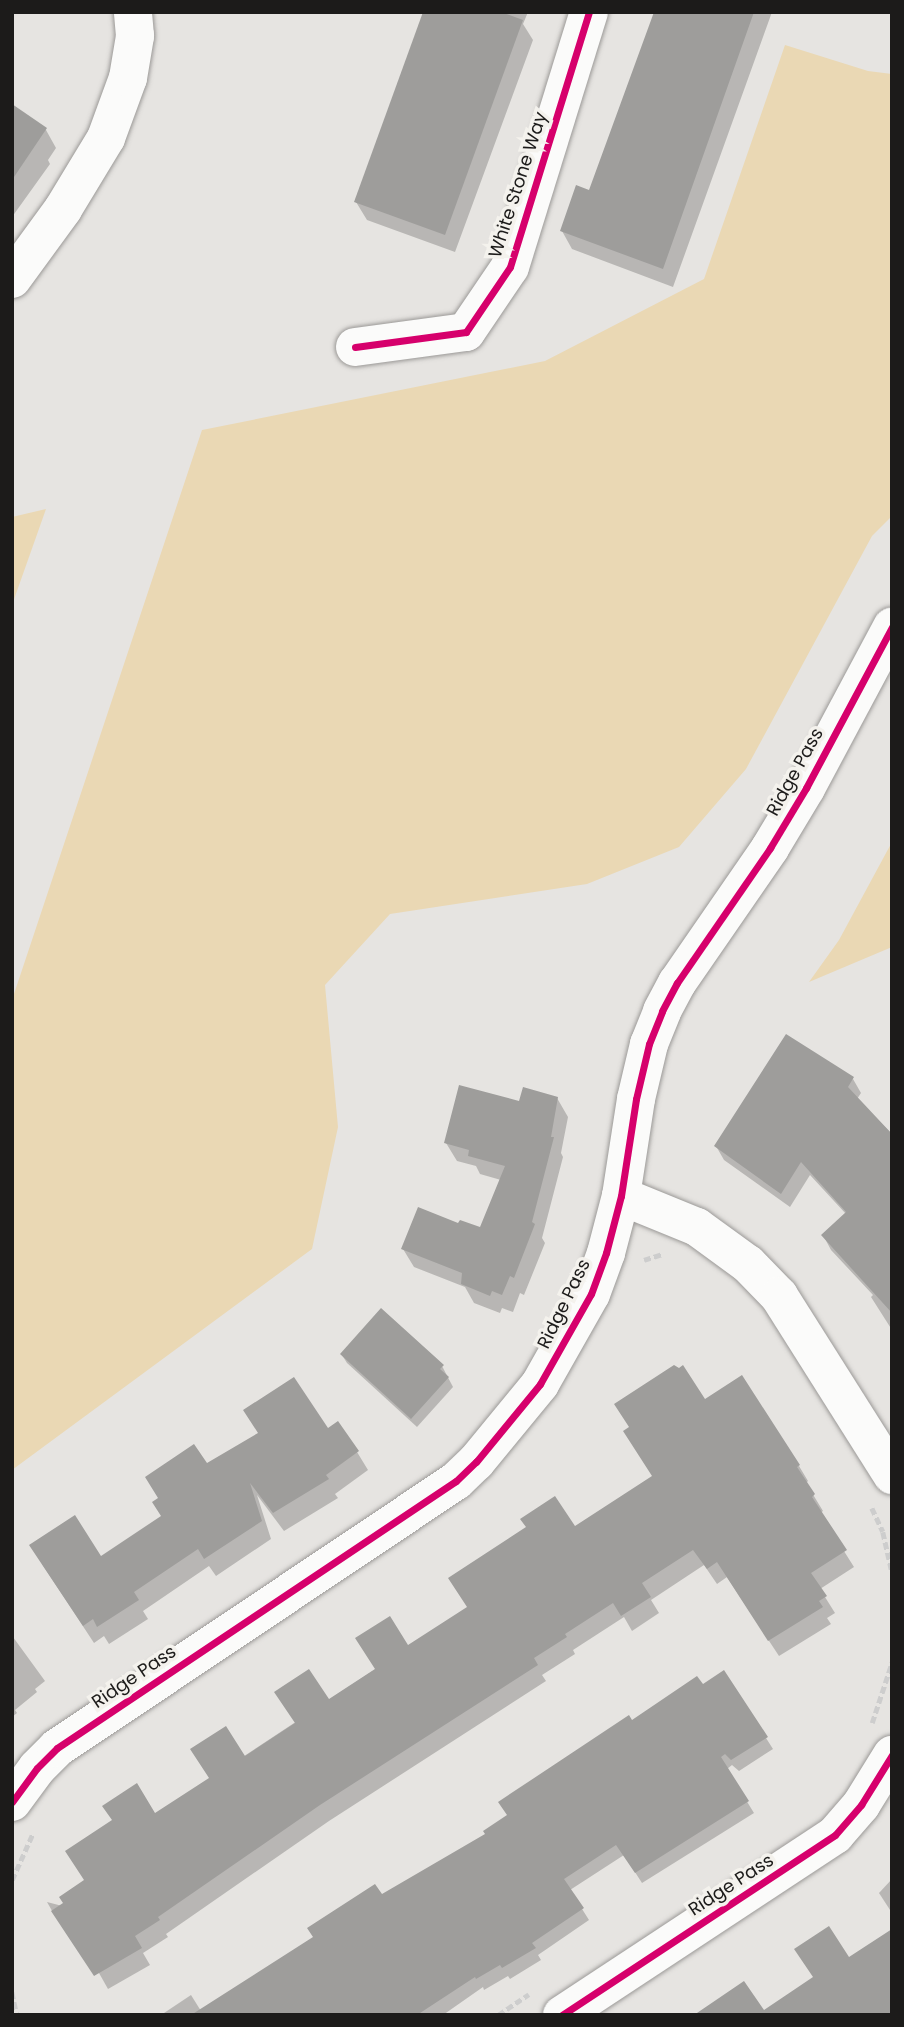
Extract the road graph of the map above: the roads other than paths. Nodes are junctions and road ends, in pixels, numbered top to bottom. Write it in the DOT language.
graph roads {
  1 [pos="133,12"];
  2 [pos="589,12"];
  3 [pos="12,279"];
  4 [pos="355,347"];
  5 [pos="892,627"];
  6 [pos="621,1196"];
  7 [pos="880,1486"];
  8 [pos="880,1743"];
  9 [pos="12,1802"];
  10 [pos="562,2015"];
  1 -- 3 [label="street"];
  2 -- 4 [label="street, White Stone Way"];
  5 -- 6 [label="street, Ridge Pass"];
  6 -- 7 [label="street"];
  6 -- 9 [label="street, Ridge Pass"];
  8 -- 10 [label="street, Ridge Pass"];
}
